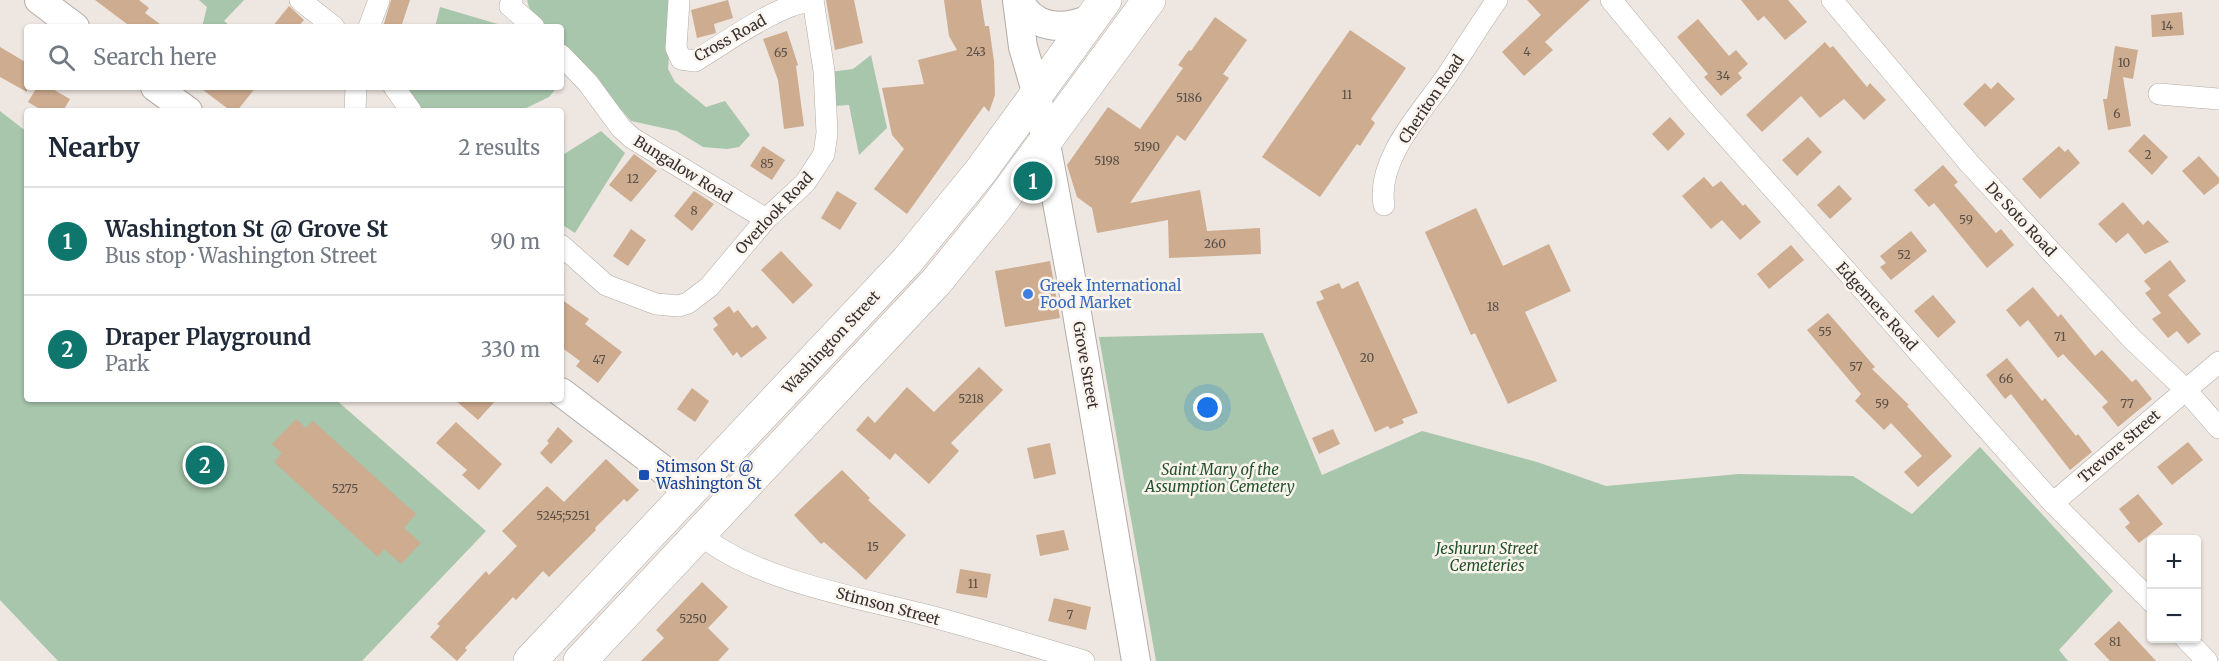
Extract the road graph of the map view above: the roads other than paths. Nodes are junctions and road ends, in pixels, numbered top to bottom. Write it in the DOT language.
graph roads {
  1 [pos="39,0"];
  2 [pos="300,0"];
  3 [pos="379,0"];
  4 [pos="679,0"];
  5 [pos="813,0"];
  6 [pos="1018,0"];
  7 [pos="1149,0"];
  8 [pos="1497,0"];
  9 [pos="1611,0"];
  10 [pos="1832,0"];
  11 [pos="511,3"];
  12 [pos="1098,9"];
  13 [pos="71,24"];
  14 [pos="330,24"];
  15 [pos="370,24"];
  16 [pos="531,24"];
  17 [pos="564,58"];
  18 [pos="159,90"];
  19 [pos="356,90"];
  20 [pos="396,90"];
  21 [pos="2159,94"];
  22 [pos="1037,95"];
  23 [pos="2219,99"];
  24 [pos="184,108"];
  25 [pos="355,108"];
  26 [pos="409,108"];
  27 [pos="1045,141"];
  28 [pos="1384,205"];
  29 [pos="766,219"];
  30 [pos="564,248"];
  31 [pos="2219,362"];
  32 [pos="2186,389"];
  33 [pos="564,394"];
  34 [pos="2219,428"];
  35 [pos="681,501"];
  36 [pos="2053,503"];
  37 [pos="708,525"];
  38 [pos="2147,598"];
  39 [pos="2190,643"];
  40 [pos="530,661"];
  41 [pos="580,661"];
  42 [pos="1084,661"];
  43 [pos="1136,661"];
  44 [pos="2206,661"];
  1 -- 13 [label="main road"];
  2 -- 14 [label="street"];
  3 -- 15 [label="street"];
  4 -- 5 [label="street, Cross Road"];
  5 -- 29 [label="street, Overlook Road"];
  6 -- 12 [label="main road"];
  6 -- 22 [label="main road, Grove Street"];
  7 -- 27 [label="main road"];
  8 -- 28 [label="street, Cheriton Road"];
  9 -- 36 [label="street, Edgemere Road"];
  10 -- 32 [label="street, De Soto Road"];
  11 -- 16 [label="street"];
  12 -- 22 [label="main road, Washington Street"];
  17 -- 29 [label="street, Bungalow Road"];
  18 -- 24 [label="main road"];
  19 -- 25 [label="street"];
  20 -- 26 [label="street"];
  21 -- 23 [label="street"];
  22 -- 27 [label="main road, Grove Street"];
  22 -- 35 [label="main road, Washington Street"];
  27 -- 37 [label="main road"];
  27 -- 43 [label="main road, Grove Street"];
  29 -- 30 [label="street, Overlook Road"];
  31 -- 32 [label="street, Trevore Street"];
  32 -- 34 [label="street, De Soto Road"];
  32 -- 36 [label="street, Trevore Street"];
  33 -- 35 [label="main road"];
  35 -- 37 [label="main road"];
  35 -- 40 [label="main road, Washington Street"];
  36 -- 38 [label="street, Edgemere Road"];
  37 -- 41 [label="main road"];
  37 -- 42 [label="street, Stimson Street"];
  39 -- 44 [label="street"];
}
